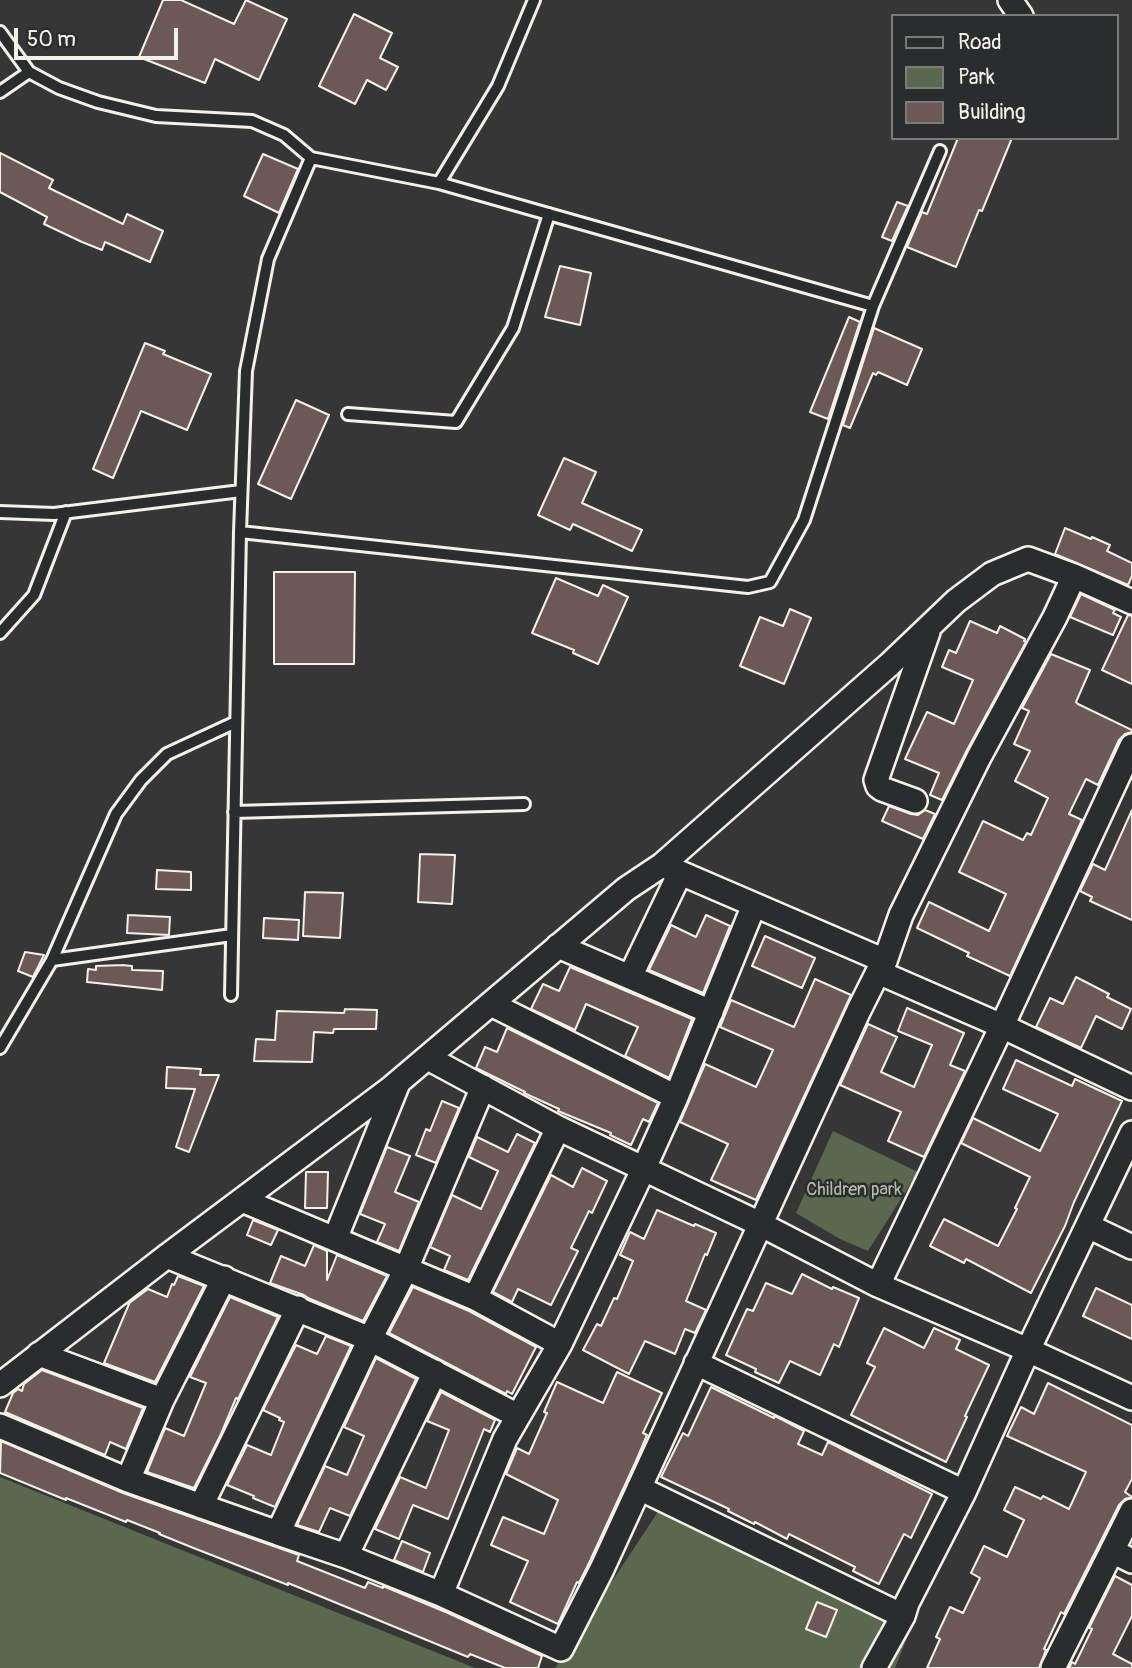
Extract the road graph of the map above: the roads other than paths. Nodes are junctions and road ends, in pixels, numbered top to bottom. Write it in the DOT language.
graph roads {
  1 [pos="534,0"];
  2 [pos="0,32"];
  3 [pos="29,72"];
  4 [pos="0,92"];
  5 [pos="940,150"];
  6 [pos="311,158"];
  7 [pos="439,183"];
  8 [pos="549,214"];
  9 [pos="873,306"];
  10 [pos="348,414"];
  11 [pos="241,491"];
  12 [pos="0,512"];
  13 [pos="66,512"];
  14 [pos="240,532"];
  15 [pos="1074,576"];
  16 [pos="1132,602"];
  17 [pos="930,626"];
  18 [pos="0,633"];
  19 [pos="236,722"];
  20 [pos="1132,746"];
  21 [pos="1125,778"];
  22 [pos="915,801"];
  23 [pos="524,804"];
  24 [pos="234,812"];
  25 [pos="671,869"];
  26 [pos="754,905"];
  27 [pos="232,936"];
  28 [pos="558,946"];
  29 [pos="52,960"];
  30 [pos="882,966"];
  31 [pos="630,977"];
  32 [pos="231,995"];
  33 [pos="491,1004"];
  34 [pos="711,1012"];
  35 [pos="1002,1026"];
  36 [pos="0,1048"];
  37 [pos="428,1058"];
  38 [pos="399,1081"];
  39 [pos="483,1087"];
  40 [pos="1132,1088"];
  41 [pos="676,1097"];
  42 [pos="558,1128"];
  43 [pos="1132,1133"];
  44 [pos="644,1168"];
  45 [pos="242,1200"];
  46 [pos="760,1224"];
  47 [pos="1088,1226"];
  48 [pos="335,1239"];
  49 [pos="1132,1247"];
  50 [pos="167,1256"];
  51 [pos="405,1269"];
  52 [pos="224,1278"];
  53 [pos="878,1285"];
  54 [pos="475,1298"];
  55 [pos="298,1308"];
  56 [pos="370,1339"];
  57 [pos="560,1344"];
  58 [pos="1028,1350"];
  59 [pos="39,1354"];
  60 [pos="696,1363"];
  61 [pos="435,1372"];
  62 [pos="0,1385"];
  63 [pos="1132,1398"];
  64 [pos="162,1400"];
  65 [pos="517,1416"];
  66 [pos="0,1426"];
  67 [pos="128,1480"];
  68 [pos="639,1488"];
  69 [pos="964,1492"];
  70 [pos="201,1506"];
  71 [pos="1132,1511"];
  72 [pos="278,1533"];
  73 [pos="346,1556"];
  74 [pos="1122,1556"];
  75 [pos="441,1594"];
  76 [pos="903,1616"];
  77 [pos="874,1668"];
  78 [pos="1053,1668"];
  1 -- 7 [label="lane"];
  2 -- 3 [label="lane"];
  3 -- 4 [label="lane"];
  3 -- 6 [label="lane"];
  5 -- 9 [label="lane"];
  6 -- 7 [label="lane"];
  6 -- 11 [label="lane"];
  7 -- 8 [label="lane"];
  8 -- 9 [label="lane"];
  8 -- 10 [label="lane"];
  9 -- 14 [label="lane"];
  11 -- 13 [label="lane"];
  11 -- 14 [label="lane"];
  12 -- 13 [label="lane"];
  13 -- 18 [label="lane"];
  14 -- 19 [label="lane"];
  15 -- 16 [label="street"];
  15 -- 17 [label="street"];
  15 -- 30 [label="street"];
  17 -- 22 [label="street"];
  17 -- 25 [label="street"];
  19 -- 24 [label="lane"];
  19 -- 29 [label="lane"];
  20 -- 21 [label="street"];
  21 -- 35 [label="street"];
  23 -- 24 [label="lane"];
  24 -- 27 [label="lane"];
  25 -- 26 [label="street"];
  25 -- 28 [label="street"];
  25 -- 31 [label="street"];
  26 -- 30 [label="street"];
  26 -- 34 [label="street"];
  27 -- 29 [label="lane"];
  27 -- 32 [label="lane"];
  28 -- 31 [label="street"];
  28 -- 33 [label="street"];
  29 -- 36 [label="lane"];
  30 -- 35 [label="street"];
  30 -- 46 [label="street"];
  31 -- 34 [label="street"];
  33 -- 37 [label="street"];
  33 -- 41 [label="street"];
  34 -- 41 [label="street"];
  35 -- 40 [label="street"];
  35 -- 53 [label="street"];
  37 -- 38 [label="street"];
  37 -- 39 [label="street"];
  38 -- 45 [label="street"];
  38 -- 48 [label="street"];
  39 -- 42 [label="street"];
  39 -- 51 [label="street"];
  41 -- 44 [label="street"];
  42 -- 44 [label="street"];
  42 -- 54 [label="street"];
  43 -- 47 [label="street"];
  44 -- 46 [label="street"];
  44 -- 57 [label="street"];
  45 -- 48 [label="street"];
  45 -- 50 [label="street"];
  46 -- 53 [label="street"];
  46 -- 60 [label="street"];
  47 -- 49 [label="street"];
  47 -- 58 [label="street"];
  48 -- 51 [label="street"];
  50 -- 52 [label="street"];
  50 -- 59 [label="street"];
  51 -- 54 [label="street"];
  51 -- 56 [label="street"];
  52 -- 55 [label="street"];
  52 -- 64 [label="street"];
  53 -- 58 [label="street"];
  54 -- 57 [label="street"];
  55 -- 56 [label="street"];
  55 -- 70 [label="street"];
  56 -- 61 [label="street"];
  56 -- 72 [label="street"];
  57 -- 65 [label="street"];
  58 -- 63 [label="street"];
  58 -- 69 [label="street"];
  59 -- 62 [label="street"];
  59 -- 64 [label="street"];
  60 -- 68 [label="street"];
  60 -- 69 [label="street"];
  61 -- 65 [label="street"];
  61 -- 73 [label="street"];
  64 -- 67 [label="street"];
  65 -- 75 [label="street"];
  66 -- 67 [label="street"];
  67 -- 70 [label="street"];
  68 -- 75 [label="street"];
  68 -- 76 [label="street"];
  69 -- 76 [label="street"];
  70 -- 72 [label="street"];
  71 -- 74 [label="street"];
  72 -- 73 [label="street"];
  73 -- 75 [label="street"];
  74 -- 78 [label="street"];
  76 -- 77 [label="street"];
}
